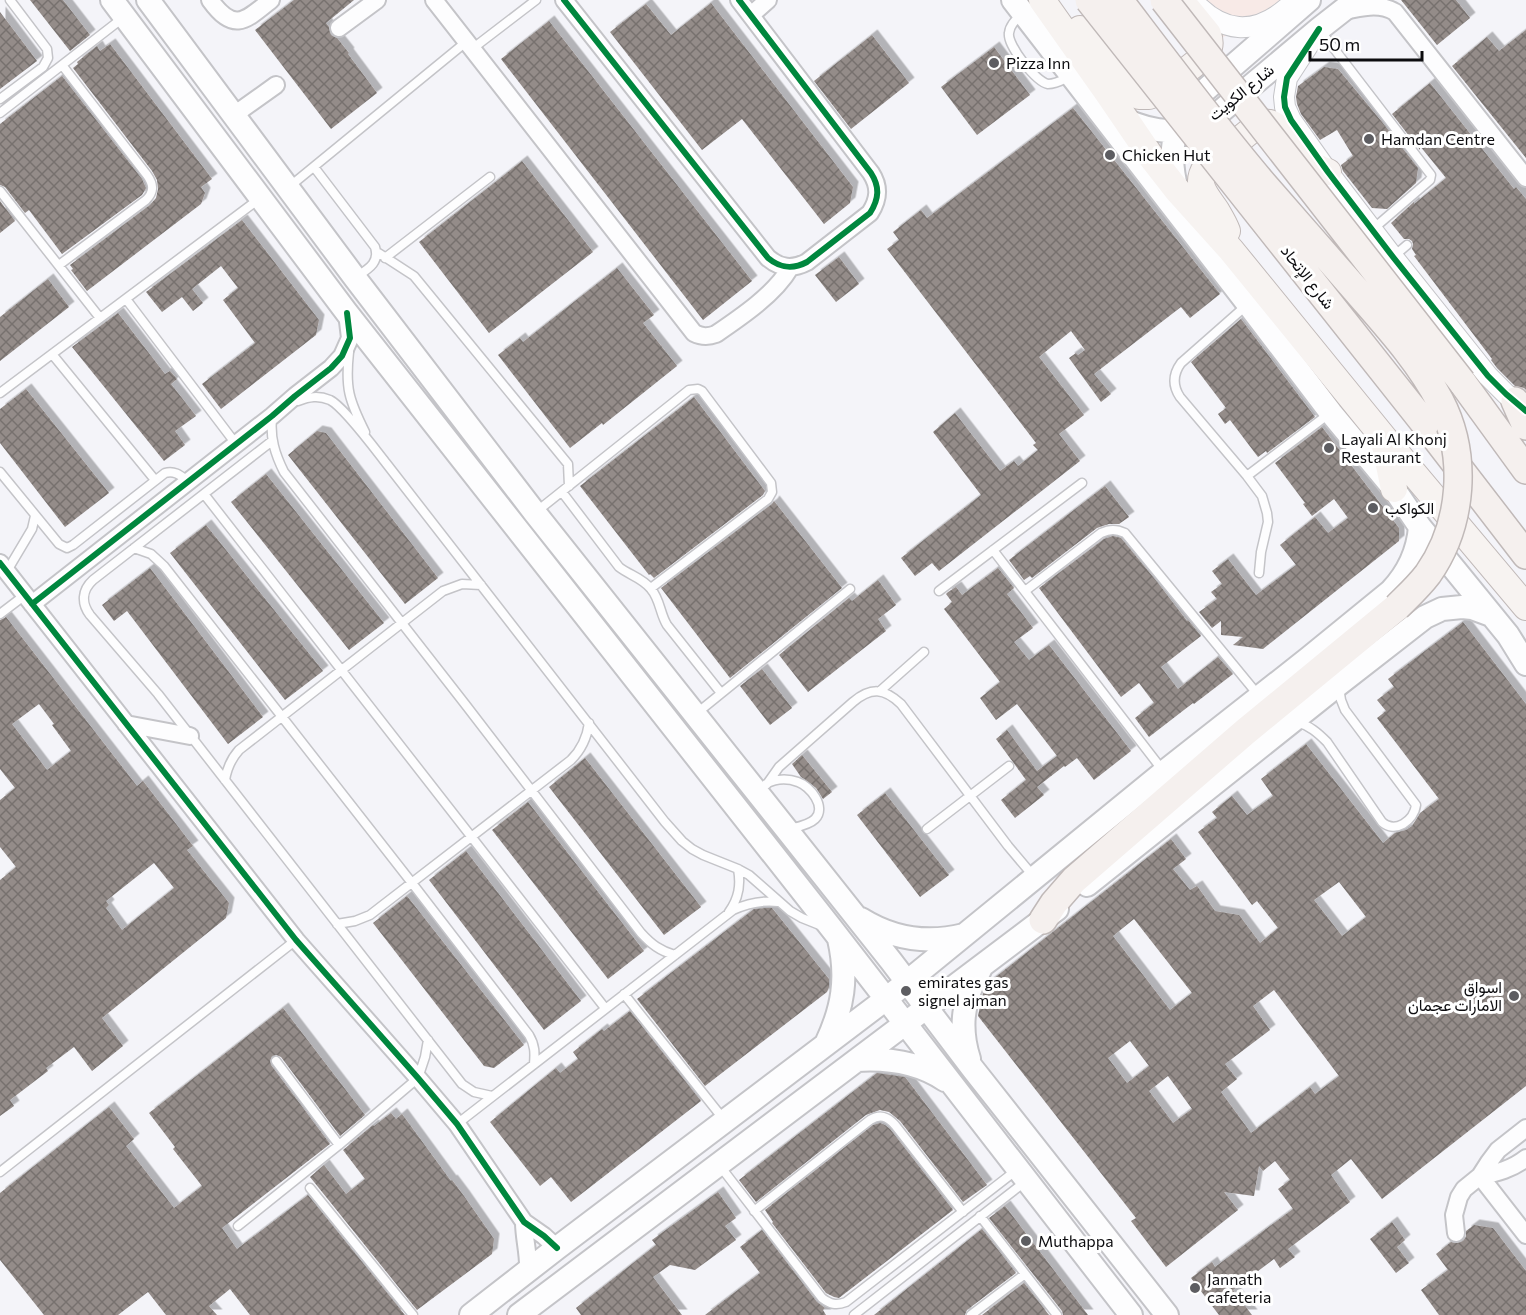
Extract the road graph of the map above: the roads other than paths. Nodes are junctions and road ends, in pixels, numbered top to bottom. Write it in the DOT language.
graph roads {
  1 [pos="10,0"];
  2 [pos="148,0"];
  3 [pos="210,0"];
  4 [pos="271,0"];
  5 [pos="376,0"];
  6 [pos="434,0"];
  7 [pos="536,0"];
  8 [pos="564,0"];
  9 [pos="739,0"];
  10 [pos="768,0"];
  11 [pos="1089,0"];
  12 [pos="1119,0"];
  13 [pos="1164,0"];
  14 [pos="1180,0"];
  15 [pos="1192,0"];
  16 [pos="1296,0"];
  17 [pos="1310,0"];
  18 [pos="1349,6"];
  19 [pos="118,8"];
  20 [pos="1033,8"];
  21 [pos="751,15"];
  22 [pos="339,28"];
  23 [pos="1319,29"];
  24 [pos="469,45"];
  25 [pos="62,65"];
  26 [pos="276,85"];
  27 [pos="0,99"];
  28 [pos="0,113"];
  29 [pos="234,115"];
  30 [pos="1125,120"];
  31 [pos="1177,131"];
  32 [pos="314,167"];
  33 [pos="1328,172"];
  34 [pos="490,177"];
  35 [pos="1526,178"];
  36 [pos="288,188"];
  37 [pos="0,190"];
  38 [pos="1177,190"];
  39 [pos="260,198"];
  40 [pos="1373,229"];
  41 [pos="1231,250"];
  42 [pos="377,252"];
  43 [pos="386,258"];
  44 [pos="59,265"];
  45 [pos="790,268"];
  46 [pos="355,278"];
  47 [pos="126,299"];
  48 [pos="1248,304"];
  49 [pos="346,313"];
  50 [pos="100,318"];
  51 [pos="350,338"];
  52 [pos="52,354"];
  53 [pos="0,393"];
  54 [pos="1520,406"];
  55 [pos="278,411"];
  56 [pos="1331,412"];
  57 [pos="1526,426"];
  58 [pos="1384,438"];
  59 [pos="272,441"];
  60 [pos="370,443"];
  61 [pos="236,444"];
  62 [pos="1526,470"];
  63 [pos="0,472"];
  64 [pos="1247,476"];
  65 [pos="154,480"];
  66 [pos="189,482"];
  67 [pos="1082,483"];
  68 [pos="565,489"];
  69 [pos="1394,489"];
  70 [pos="204,494"];
  71 [pos="535,513"];
  72 [pos="35,516"];
  73 [pos="1420,527"];
  74 [pos="134,548"];
  75 [pos="993,550"];
  76 [pos="1526,555"];
  77 [pos="3,567"];
  78 [pos="1259,573"];
  79 [pos="1404,576"];
  80 [pos="481,585"];
  81 [pos="651,588"];
  82 [pos="850,589"];
  83 [pos="939,591"];
  84 [pos="1025,591"];
  85 [pos="28,600"];
  86 [pos="1526,607"];
  87 [pos="1432,613"];
  88 [pos="0,614"];
  89 [pos="1491,615"];
  90 [pos="402,624"];
  91 [pos="924,652"];
  92 [pos="1526,664"];
  93 [pos="342,670"];
  94 [pos="1339,684"];
  95 [pos="880,691"];
  96 [pos="721,693"];
  97 [pos="1260,697"];
  98 [pos="694,715"];
  99 [pos="282,717"];
  100 [pos="1293,721"];
  101 [pos="589,723"];
  102 [pos="126,724"];
  103 [pos="190,736"];
  104 [pos="1009,766"];
  105 [pos="1164,772"];
  106 [pos="225,780"];
  107 [pos="761,788"];
  108 [pos="531,791"];
  109 [pos="970,795"];
  110 [pos="927,829"];
  111 [pos="786,830"];
  112 [pos="471,837"];
  113 [pos="738,869"];
  114 [pos="1035,878"];
  115 [pos="412,883"];
  116 [pos="779,902"];
  117 [pos="851,911"];
  118 [pos="725,916"];
  119 [pos="1043,920"];
  120 [pos="337,924"];
  121 [pos="835,933"];
  122 [pos="966,934"];
  123 [pos="296,940"];
  124 [pos="675,955"];
  125 [pos="983,965"];
  126 [pos="907,982"];
  127 [pos="624,994"];
  128 [pos="886,999"];
  129 [pos="605,1008"];
  130 [pos="927,1008"];
  131 [pos="906,1024"];
  132 [pos="428,1040"];
  133 [pos="825,1045"];
  134 [pos="857,1060"];
  135 [pos="276,1061"];
  136 [pos="534,1064"];
  137 [pos="973,1069"];
  138 [pos="418,1078"];
  139 [pos="953,1085"];
  140 [pos="492,1096"];
  141 [pos="725,1121"];
  142 [pos="457,1124"];
  143 [pos="1526,1128"];
  144 [pos="339,1145"];
  145 [pos="1526,1158"];
  146 [pos="719,1163"];
  147 [pos="0,1172"];
  148 [pos="1022,1175"];
  149 [pos="1480,1176"];
  150 [pos="310,1188"];
  151 [pos="754,1211"];
  152 [pos="963,1212"];
  153 [pos="980,1216"];
  154 [pos="524,1222"];
  155 [pos="238,1226"];
  156 [pos="1456,1233"];
  157 [pos="1526,1235"];
  158 [pos="556,1248"];
  159 [pos="528,1271"];
  160 [pos="1024,1274"];
  161 [pos="413,1315"];
  162 [pos="471,1315"];
  163 [pos="505,1315"];
  164 [pos="519,1315"];
  165 [pos="854,1315"];
  166 [pos="971,1315"];
  167 [pos="1057,1315"];
  168 [pos="1131,1315"];
  169 [pos="1167,1315"];
  1 -- 27 [label="lane"];
  2 -- 29 [label="main road"];
  3 -- 4 [label="street"];
  5 -- 22 [label="street"];
  6 -- 24 [label="street"];
  7 -- 24 [label="lane"];
  8 -- 45 [label="street"];
  9 -- 21 [label="street"];
  10 -- 21 [label="street"];
  11 -- 76 [label="highway, شارع الإتحاد, bridge"];
  12 -- 119 [label="highway, bridge"];
  13 -- 62 [label="highway, bridge"];
  14 -- 20 [label="main road"];
  15 -- 16 [label="street"];
  17 -- 31 [label="main road, شارع الكويت"];
  18 -- 23 [label="main road, شارع الكويت"];
  18 -- 35 [label="street"];
  19 -- 25 [label="lane"];
  19 -- 39 [label="main road"];
  20 -- 30 [label="main road"];
  20 -- 48 [label="main road"];
  21 -- 45 [label="street"];
  23 -- 31 [label="main road, شارع الكويت"];
  23 -- 33 [label="street"];
  23 -- 40 [label="lane"];
  24 -- 32 [label="lane"];
  24 -- 45 [label="street"];
  25 -- 28 [label="lane"];
  25 -- 44 [label="lane"];
  26 -- 29 [label="street"];
  29 -- 36 [label="main road"];
  30 -- 31 [label="main road, شارع الكويت"];
  30 -- 38 [label="main road"];
  31 -- 38 [label="main road, شارع الكويت"];
  32 -- 36 [label="lane"];
  32 -- 42 [label="lane"];
  33 -- 40 [label="street"];
  33 -- 41 [label="main road"];
  34 -- 43 [label="lane"];
  36 -- 46 [label="main road"];
  37 -- 44 [label="lane"];
  38 -- 41 [label="main road"];
  39 -- 47 [label="lane"];
  39 -- 49 [label="main road"];
  40 -- 54 [label="street"];
  41 -- 58 [label="main road"];
  42 -- 43 [label="lane"];
  42 -- 46 [label="lane"];
  43 -- 68 [label="lane"];
  44 -- 50 [label="lane"];
  46 -- 71 [label="main road"];
  47 -- 50 [label="lane"];
  47 -- 61 [label="lane"];
  48 -- 56 [label="main road"];
  48 -- 64 [label="lane"];
  49 -- 51 [label="street"];
  49 -- 121 [label="main road"];
  50 -- 52 [label="lane"];
  51 -- 55 [label="street"];
  51 -- 60 [label="lane"];
  52 -- 53 [label="lane"];
  52 -- 65 [label="lane"];
  54 -- 57 [label="highway"];
  55 -- 59 [label="lane"];
  55 -- 60 [label="lane"];
  55 -- 61 [label="street"];
  56 -- 64 [label="lane"];
  56 -- 69 [label="main road"];
  58 -- 69 [label="main road"];
  58 -- 86 [label="main road"];
  59 -- 70 [label="lane"];
  59 -- 90 [label="lane"];
  60 -- 80 [label="lane"];
  61 -- 66 [label="street"];
  63 -- 72 [label="lane"];
  64 -- 78 [label="lane"];
  65 -- 66 [label="lane"];
  65 -- 72 [label="lane"];
  66 -- 85 [label="street"];
  67 -- 75 [label="lane"];
  68 -- 71 [label="lane"];
  68 -- 81 [label="lane"];
  68 -- 81 [label="lane"];
  69 -- 73 [label="main road"];
  70 -- 74 [label="lane"];
  70 -- 93 [label="lane"];
  71 -- 98 [label="main road"];
  72 -- 77 [label="lane"];
  73 -- 79 [label="main road"];
  73 -- 89 [label="main road"];
  74 -- 99 [label="lane"];
  74 -- 103 [label="lane"];
  75 -- 83 [label="lane"];
  75 -- 84 [label="lane"];
  77 -- 85 [label="street"];
  79 -- 87 [label="main road"];
  79 -- 97 [label="main road"];
  80 -- 90 [label="lane"];
  80 -- 101 [label="lane"];
  81 -- 96 [label="lane"];
  82 -- 96 [label="lane"];
  84 -- 97 [label="lane"];
  84 -- 105 [label="lane"];
  85 -- 88 [label="lane"];
  85 -- 102 [label="street"];
  87 -- 89 [label="main road"];
  87 -- 94 [label="main road"];
  89 -- 92 [label="main road"];
  90 -- 93 [label="lane"];
  90 -- 108 [label="lane"];
  91 -- 95 [label="lane"];
  93 -- 99 [label="lane"];
  93 -- 112 [label="lane"];
  94 -- 100 [label="main road"];
  94 -- 100 [label="lane"];
  95 -- 107 [label="lane"];
  95 -- 109 [label="lane"];
  96 -- 98 [label="lane"];
  97 -- 105 [label="main road"];
  98 -- 107 [label="main road"];
  99 -- 106 [label="lane"];
  99 -- 115 [label="lane"];
  100 -- 119 [label="main road"];
  101 -- 108 [label="lane"];
  101 -- 113 [label="lane"];
  102 -- 103 [label="street"];
  102 -- 123 [label="street"];
  103 -- 106 [label="lane"];
  104 -- 109 [label="lane"];
  105 -- 114 [label="main road"];
  106 -- 120 [label="lane"];
  107 -- 111 [label="main road"];
  107 -- 111 [label="lane"];
  108 -- 112 [label="lane"];
  108 -- 124 [label="lane"];
  109 -- 110 [label="lane"];
  109 -- 114 [label="lane"];
  111 -- 117 [label="main road"];
  112 -- 115 [label="lane"];
  112 -- 129 [label="lane"];
  113 -- 116 [label="lane"];
  113 -- 118 [label="lane"];
  114 -- 122 [label="main road"];
  115 -- 120 [label="lane"];
  115 -- 136 [label="lane"];
  116 -- 118 [label="lane"];
  116 -- 121 [label="lane"];
  117 -- 122 [label="main road"];
  117 -- 126 [label="main road"];
  118 -- 124 [label="lane"];
  119 -- 125 [label="main road"];
  120 -- 132 [label="lane"];
  121 -- 128 [label="main road"];
  121 -- 133 [label="main road"];
  122 -- 126 [label="main road"];
  123 -- 138 [label="street"];
  123 -- 147 [label="lane"];
  124 -- 127 [label="lane"];
  125 -- 130 [label="main road"];
  125 -- 137 [label="main road"];
  126 -- 128 [label="main road"];
  126 -- 130 [label="main road"];
  127 -- 129 [label="lane"];
  127 -- 141 [label="lane"];
  128 -- 131 [label="main road"];
  128 -- 133 [label="main road"];
  129 -- 136 [label="lane"];
  130 -- 131 [label="main road"];
  130 -- 137 [label="main road"];
  131 -- 134 [label="main road"];
  131 -- 139 [label="main road"];
  132 -- 138 [label="lane"];
  132 -- 140 [label="lane"];
  133 -- 141 [label="main road"];
  134 -- 139 [label="main road"];
  134 -- 146 [label="main road"];
  135 -- 144 [label="lane"];
  136 -- 140 [label="lane"];
  137 -- 169 [label="main road"];
  138 -- 142 [label="street"];
  138 -- 144 [label="lane"];
  139 -- 148 [label="main road"];
  140 -- 142 [label="lane"];
  141 -- 158 [label="main road"];
  142 -- 154 [label="street"];
  143 -- 149 [label="street"];
  144 -- 155 [label="lane"];
  145 -- 149 [label="street"];
  146 -- 151 [label="lane"];
  146 -- 164 [label="main road"];
  148 -- 152 [label="lane"];
  148 -- 153 [label="lane"];
  148 -- 168 [label="main road"];
  149 -- 156 [label="street"];
  149 -- 157 [label="street"];
  150 -- 161 [label="lane"];
  151 -- 152 [label="lane"];
  151 -- 152 [label="lane"];
  153 -- 160 [label="lane"];
  153 -- 165 [label="lane"];
  154 -- 158 [label="street"];
  154 -- 159 [label="street"];
  158 -- 159 [label="main road"];
  158 -- 163 [label="main road"];
  159 -- 162 [label="main road"];
  160 -- 166 [label="lane"];
  160 -- 167 [label="lane"];
}
